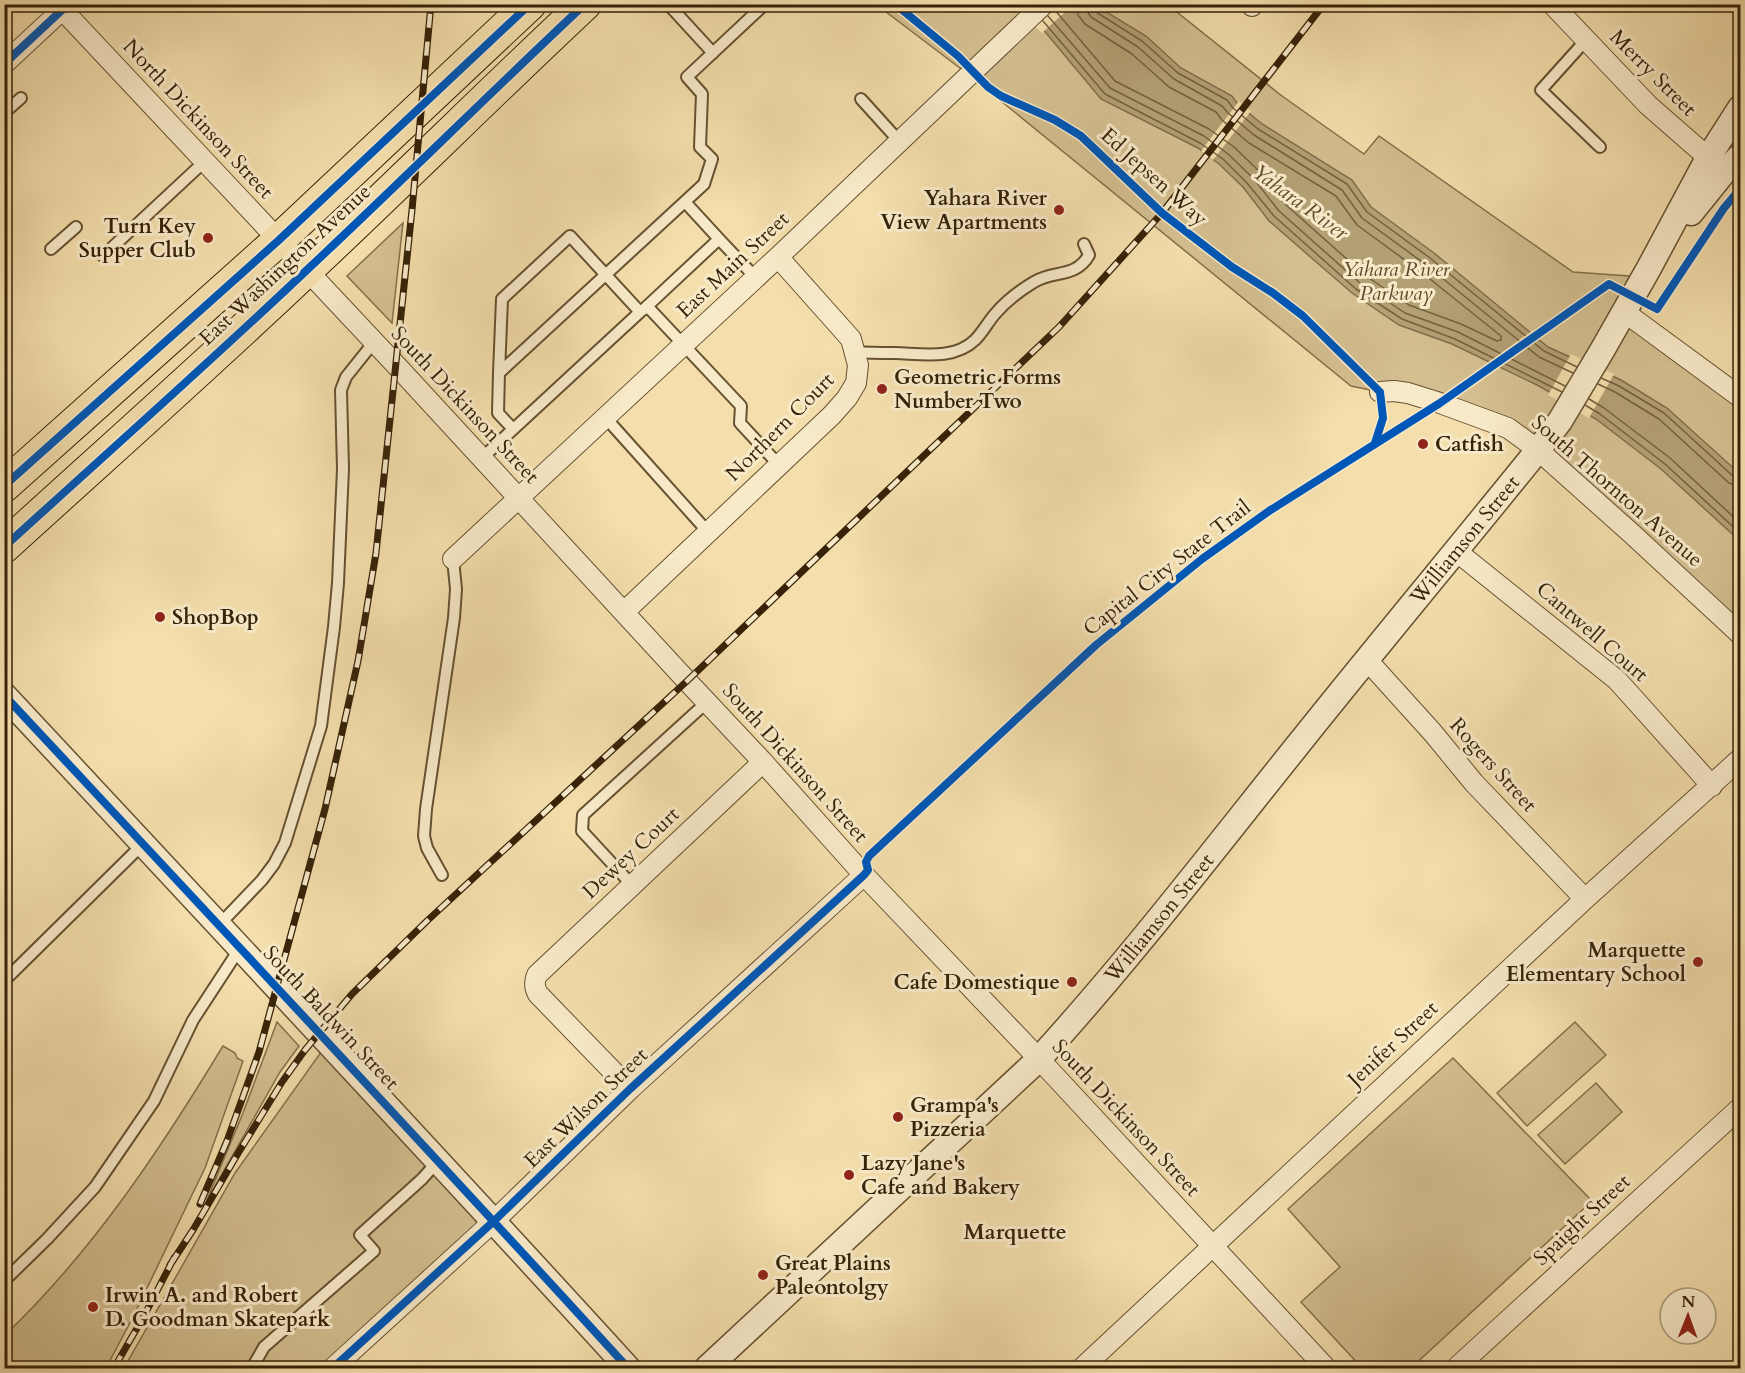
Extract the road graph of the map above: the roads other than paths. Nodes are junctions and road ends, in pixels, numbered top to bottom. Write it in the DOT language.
graph roads {
  1 [pos="530,4"];
  2 [pos="585,4"];
  3 [pos="765,4"];
  4 [pos="1044,4"];
  5 [pos="1552,4"];
  6 [pos="62,6"];
  7 [pos="673,6"];
  8 [pos="1586,40"];
  9 [pos="713,53"];
  10 [pos="4,64"];
  11 [pos="21,98"];
  12 [pos="861,99"];
  13 [pos="7,107"];
  14 [pos="1740,108"];
  15 [pos="899,141"];
  16 [pos="1600,147"];
  17 [pos="205,161"];
  18 [pos="1724,162"];
  19 [pos="685,202"];
  20 [pos="76,226"];
  21 [pos="719,239"];
  22 [pos="279,240"];
  23 [pos="1084,244"];
  24 [pos="51,249"];
  25 [pos="103,255"];
  26 [pos="778,256"];
  27 [pos="307,271"];
  28 [pos="606,275"];
  29 [pos="755,277"];
  30 [pos="644,309"];
  31 [pos="1623,311"];
  32 [pos="374,342"];
  33 [pos="683,344"];
  34 [pos="855,352"];
  35 [pos="499,373"];
  36 [pos="1380,392"];
  37 [pos="1740,397"];
  38 [pos="605,417"];
  39 [pos="513,429"];
  40 [pos="1538,450"];
  41 [pos="482,458"];
  42 [pos="779,465"];
  43 [pos="4,486"];
  44 [pos="518,497"];
  45 [pos="708,532"];
  46 [pos="4,547"];
  47 [pos="1456,551"];
  48 [pos="453,559"];
  49 [pos="624,612"];
  50 [pos="1740,634"];
  51 [pos="1367,660"];
  52 [pos="4,695"];
  53 [pos="707,702"];
  54 [pos="1740,759"];
  55 [pos="763,762"];
  56 [pos="1712,786"];
  57 [pos="144,844"];
  58 [pos="442,875"];
  59 [pos="864,875"];
  60 [pos="632,885"];
  61 [pos="1585,899"];
  62 [pos="219,925"];
  63 [pos="240,948"];
  64 [pos="4,981"];
  65 [pos="1040,1059"];
  66 [pos="630,1089"];
  67 [pos="1740,1108"];
  68 [pos="438,1161"];
  69 [pos="494,1221"];
  70 [pos="1213,1247"];
  71 [pos="4,1281"];
  72 [pos="252,1368"];
  73 [pos="333,1368"];
  74 [pos="628,1368"];
  75 [pos="707,1368"];
  76 [pos="1082,1368"];
  77 [pos="1326,1368"];
  78 [pos="1456,1368"];
  1 -- 22 [label="main road, East Washington Avenue"];
  2 -- 27 [label="main road, East Washington Avenue"];
  3 -- 9 [label="lane"];
  4 -- 15 [label="street, East Main Street"];
  5 -- 8 [label="street, Merry Street"];
  6 -- 10 [label="street"];
  6 -- 17 [label="street, North Dickinson Street"];
  7 -- 9 [label="lane"];
  8 -- 16 [label="lane"];
  8 -- 18 [label="street, Merry Street"];
  9 -- 19 [label="lane"];
  11 -- 13 [label="lane"];
  12 -- 15 [label="lane"];
  14 -- 18 [label="street, Williamson Street"];
  15 -- 26 [label="street, East Main Street"];
  17 -- 22 [label="street, North Dickinson Street"];
  17 -- 25 [label="lane"];
  18 -- 31 [label="street, Williamson Street"];
  19 -- 21 [label="lane"];
  19 -- 28 [label="lane"];
  20 -- 24 [label="lane"];
  21 -- 29 [label="lane"];
  21 -- 30 [label="lane"];
  22 -- 27 [label="street, South Dickinson Street"];
  22 -- 43 [label="main road, East Washington Avenue"];
  23 -- 34 [label="lane"];
  26 -- 29 [label="street, East Main Street"];
  26 -- 34 [label="street, Northern Court"];
  27 -- 32 [label="street, South Dickinson Street"];
  27 -- 46 [label="main road, East Washington Avenue"];
  28 -- 30 [label="lane"];
  28 -- 35 [label="lane"];
  28 -- 35 [label="lane"];
  29 -- 33 [label="street, East Main Street"];
  30 -- 33 [label="lane"];
  30 -- 39 [label="lane"];
  31 -- 37 [label="street"];
  31 -- 40 [label="street, Williamson Street"];
  32 -- 41 [label="street, South Dickinson Street"];
  32 -- 62 [label="lane"];
  33 -- 38 [label="street, East Main Street"];
  33 -- 42 [label="lane"];
  34 -- 42 [label="street, Northern Court"];
  35 -- 39 [label="lane"];
  36 -- 40 [label="street, South Thornton Avenue"];
  38 -- 44 [label="street, East Main Street"];
  38 -- 45 [label="lane"];
  39 -- 41 [label="lane"];
  40 -- 47 [label="street, Williamson Street"];
  40 -- 50 [label="street, South Thornton Avenue"];
  41 -- 44 [label="street, South Dickinson Street"];
  42 -- 45 [label="street, Northern Court"];
  44 -- 48 [label="street, East Main Street"];
  44 -- 49 [label="street, South Dickinson Street"];
  45 -- 49 [label="street, Northern Court"];
  47 -- 51 [label="street, Williamson Street"];
  47 -- 56 [label="street, Cantwell Court"];
  48 -- 58 [label="lane"];
  49 -- 53 [label="street, South Dickinson Street"];
  51 -- 61 [label="street, Rogers Street"];
  51 -- 65 [label="street, Williamson Street"];
  52 -- 57 [label="street, South Baldwin Street"];
  53 -- 55 [label="street, South Dickinson Street"];
  53 -- 60 [label="lane"];
  54 -- 56 [label="street, Jenifer Street"];
  55 -- 59 [label="street, South Dickinson Street"];
  55 -- 60 [label="street, Dewey Court"];
  56 -- 61 [label="street, Jenifer Street"];
  57 -- 62 [label="street, South Baldwin Street"];
  57 -- 64 [label="lane"];
  59 -- 65 [label="street, South Dickinson Street"];
  59 -- 66 [label="street, East Wilson Street"];
  60 -- 66 [label="street, Dewey Court"];
  61 -- 70 [label="street, Jenifer Street"];
  62 -- 63 [label="street, South Baldwin Street"];
  63 -- 68 [label="street, South Baldwin Street"];
  63 -- 71 [label="lane"];
  65 -- 70 [label="street, South Dickinson Street"];
  65 -- 75 [label="street, Williamson Street"];
  66 -- 69 [label="street, East Wilson Street"];
  67 -- 78 [label="street, Spaight Street"];
  68 -- 69 [label="street, South Baldwin Street"];
  68 -- 72 [label="lane"];
  69 -- 73 [label="street, East Wilson Street"];
  69 -- 74 [label="street, South Baldwin Street"];
  70 -- 76 [label="street, Jenifer Street"];
  70 -- 77 [label="street, South Dickinson Street"];
}
